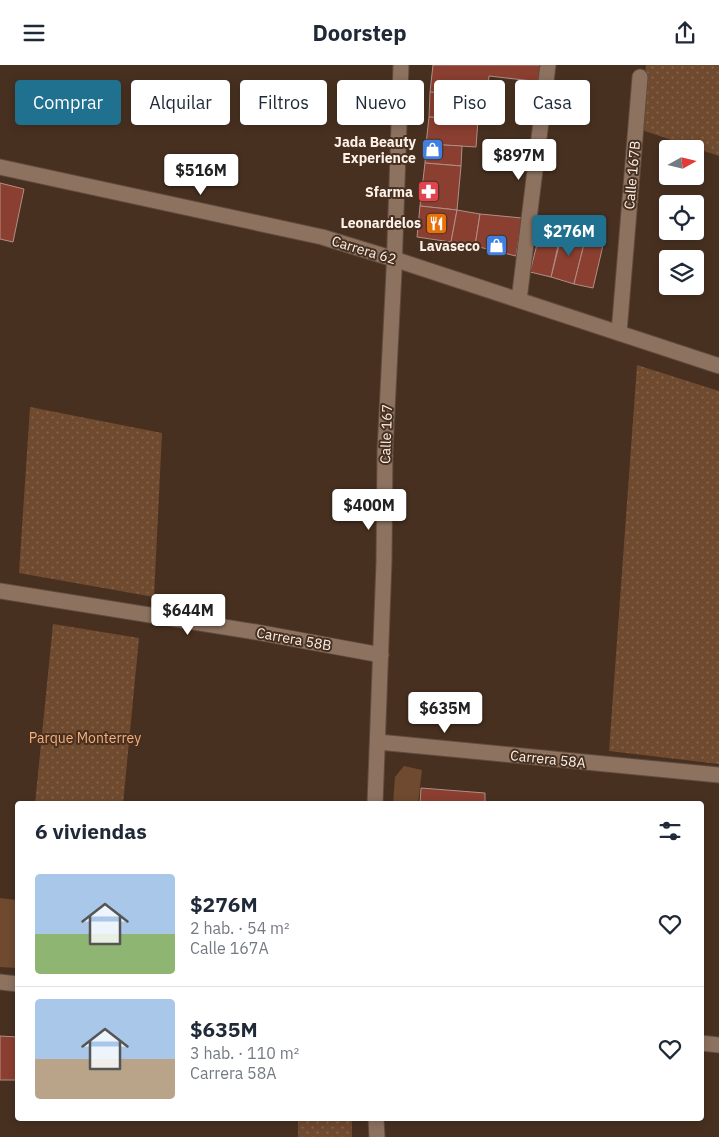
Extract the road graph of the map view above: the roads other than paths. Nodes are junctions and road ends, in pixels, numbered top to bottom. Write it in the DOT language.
graph roads {
  1 [pos="401,65"];
  2 [pos="548,65"];
  3 [pos="640,77"];
  4 [pos="0,167"];
  5 [pos="394,259"];
  6 [pos="519,300"];
  7 [pos="619,333"];
  8 [pos="719,365"];
  9 [pos="0,591"];
  10 [pos="381,655"];
  11 [pos="378,742"];
  12 [pos="719,775"];
  13 [pos="375,801"];
  14 [pos="0,982"];
  15 [pos="15,984"];
  16 [pos="704,1043"];
  17 [pos="719,1045"];
  18 [pos="376,1121"];
  19 [pos="377,1137"];
  1 -- 5 [label="street, Calle 167"];
  2 -- 6 [label="street"];
  3 -- 7 [label="street, Calle 167B"];
  4 -- 5 [label="street, Carrera 62"];
  5 -- 6 [label="street, Carrera 62"];
  5 -- 10 [label="street, Calle 167"];
  6 -- 7 [label="street, Carrera 62"];
  7 -- 8 [label="street, Carrera 62"];
  9 -- 10 [label="street, Carrera 58B"];
  10 -- 11 [label="street, Calle 167"];
  11 -- 12 [label="street, Carrera 58A"];
  11 -- 13 [label="street, Calle 167"];
  14 -- 15 [label="street"];
  16 -- 17 [label="street"];
  18 -- 19 [label="street"];
}
